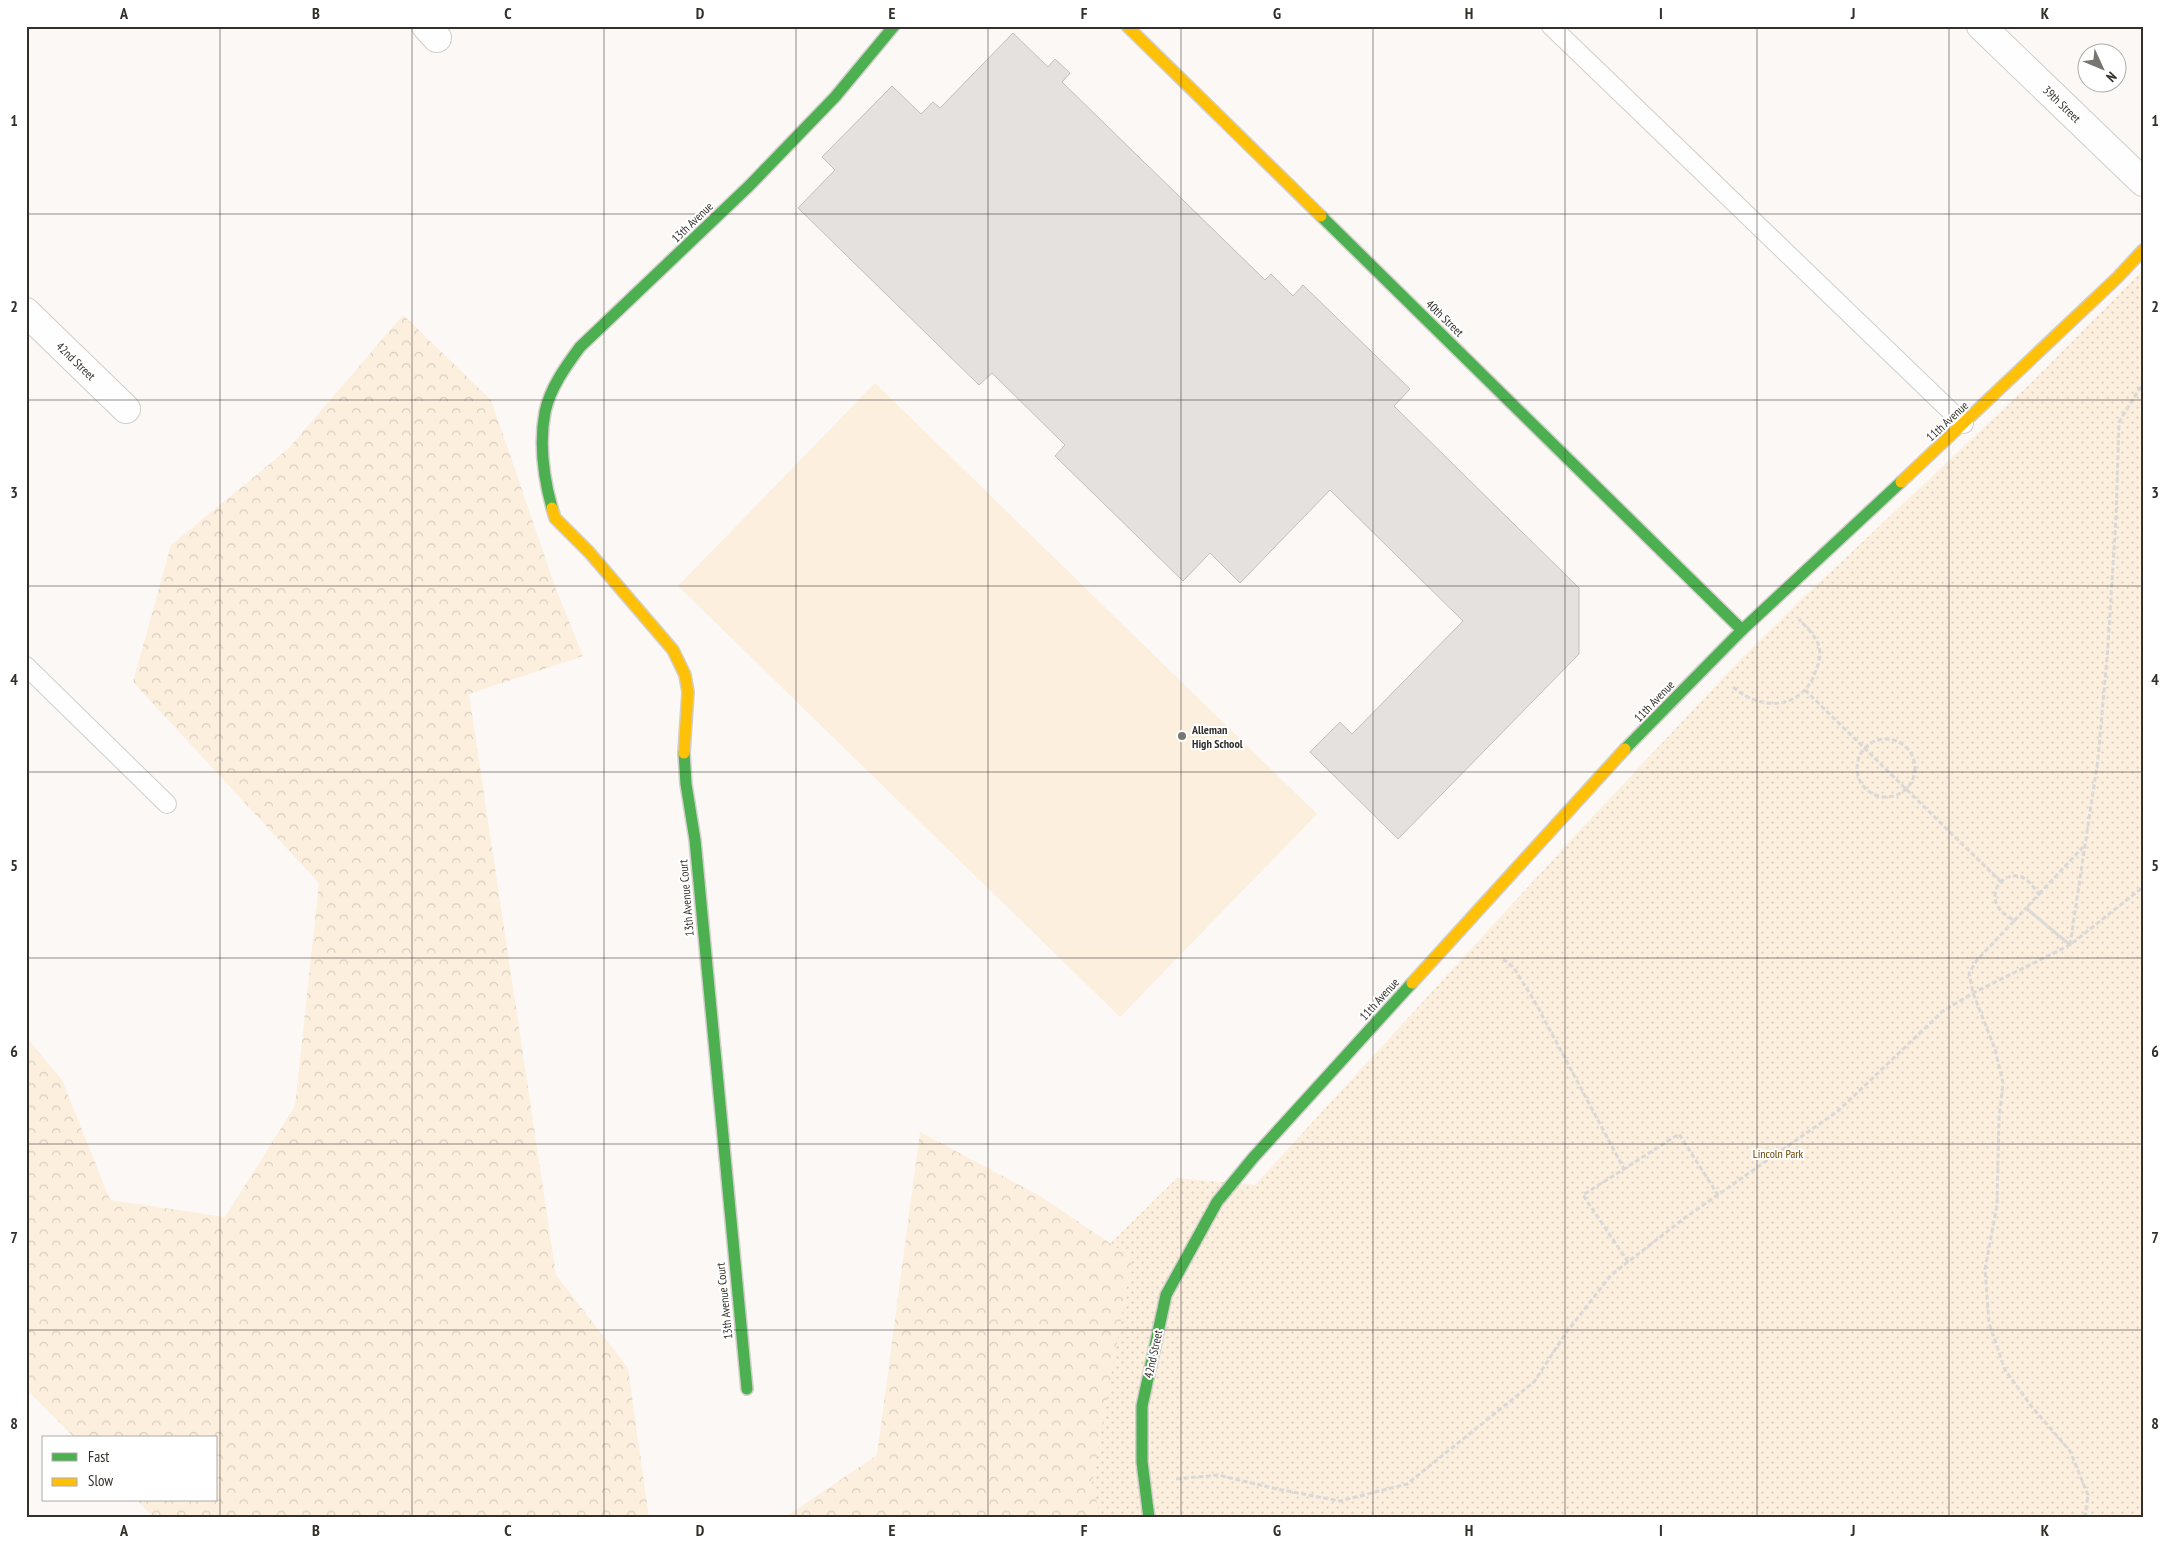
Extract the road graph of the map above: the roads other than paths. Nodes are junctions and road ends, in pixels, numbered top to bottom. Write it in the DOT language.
graph roads {
  1 [pos="894,26"];
  2 [pos="1127,26"];
  3 [pos="1550,26"];
  4 [pos="1981,26"];
  5 [pos="2143,182"];
  6 [pos="2143,250"];
  7 [pos="26,312"];
  8 [pos="126,409"];
  9 [pos="1964,424"];
  10 [pos="544,452"];
  11 [pos="1742,630"];
  12 [pos="26,666"];
  13 [pos="167,804"];
  14 [pos="1216,1202"];
  15 [pos="747,1389"];
  16 [pos="1149,1518"];
  1 -- 10 [label="street, 13th Avenue"];
  2 -- 11 [label="street, 40th Street"];
  3 -- 9 [label="lane"];
  4 -- 5 [label="street, 39th Street"];
  6 -- 9 [label="street, 11th Avenue"];
  7 -- 8 [label="street, 42nd Street"];
  9 -- 11 [label="street, 11th Avenue"];
  10 -- 15 [label="street, 13th Avenue Court"];
  11 -- 14 [label="street, 11th Avenue"];
  12 -- 13 [label="lane"];
  14 -- 16 [label="street, 42nd Street"];
}
